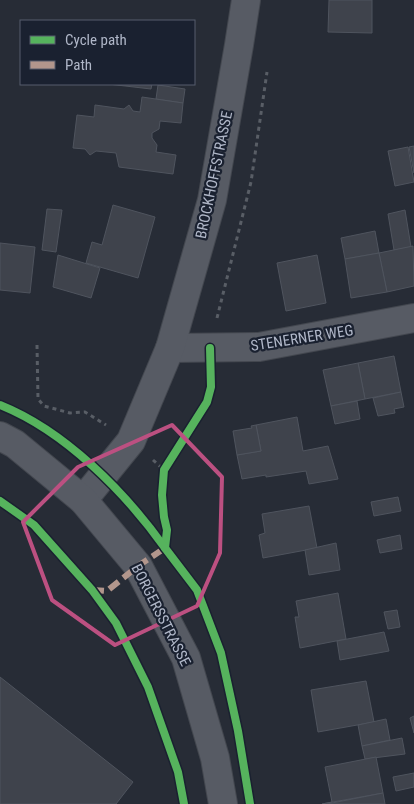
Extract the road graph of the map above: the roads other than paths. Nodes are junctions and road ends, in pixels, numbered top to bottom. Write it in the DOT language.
graph roads {
  1 [pos="246,0"];
  2 [pos="414,318"];
  3 [pos="170,348"];
  4 [pos="0,436"];
  5 [pos="83,500"];
  6 [pos="223,804"];
  1 -- 3 [label="street, BROCKHOFFSTRASSE"];
  2 -- 3 [label="street, STENERNER WEG"];
  3 -- 5 [label="street"];
  4 -- 5 [label="street"];
  5 -- 6 [label="street, BORGERSSTRASSE"];
}
